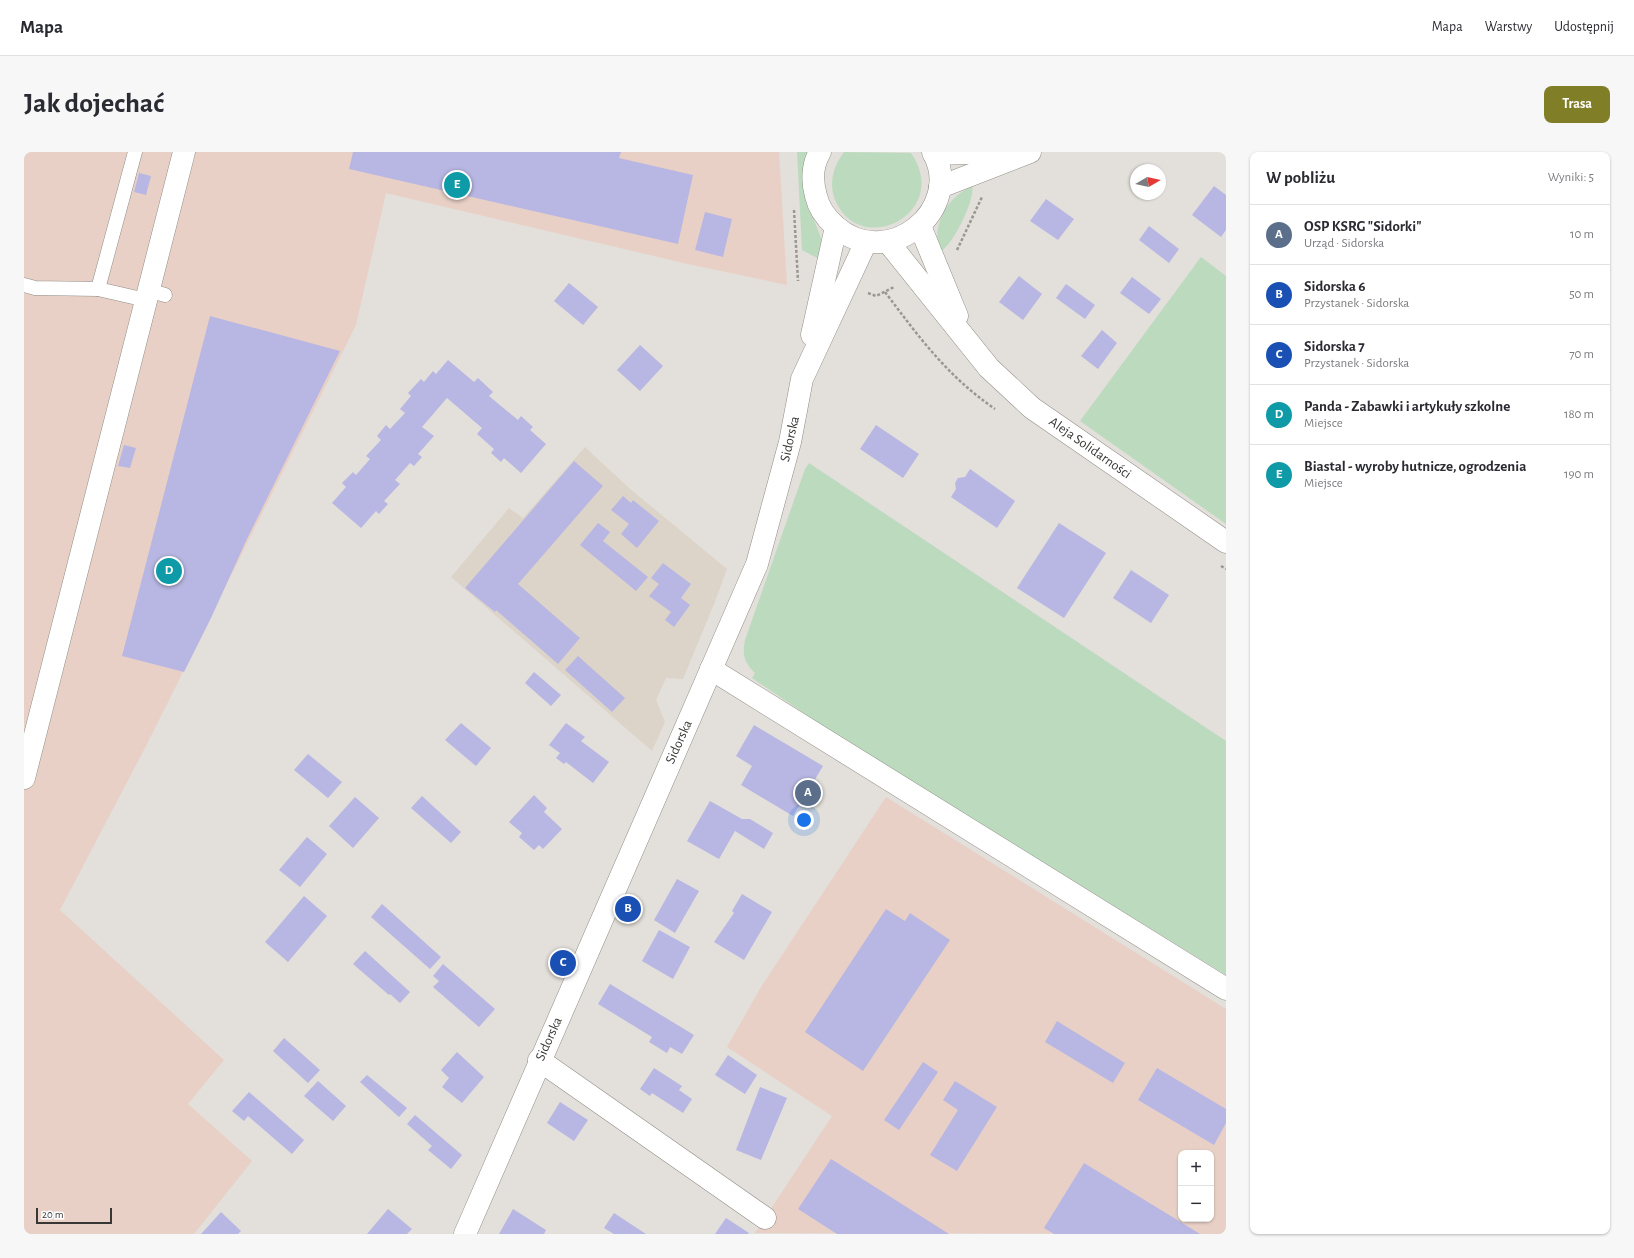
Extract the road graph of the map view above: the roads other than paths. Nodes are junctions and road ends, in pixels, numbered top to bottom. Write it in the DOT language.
graph roads {
  1 [pos="135,152"];
  2 [pos="184,152"];
  3 [pos="820,152"];
  4 [pos="1005,152"];
  5 [pos="1030,152"];
  6 [pos="934,153"];
  7 [pos="940,186"];
  8 [pos="920,226"];
  9 [pos="836,227"];
  10 [pos="866,242"];
  11 [pos="888,242"];
  12 [pos="24,285"];
  13 [pos="98,289"];
  14 [pos="153,295"];
  15 [pos="967,340"];
  16 [pos="802,379"];
  17 [pos="1226,542"];
  18 [pos="712,669"];
  19 [pos="24,778"];
  20 [pos="1226,989"];
  21 [pos="539,1060"];
  22 [pos="765,1218"];
  23 [pos="465,1234"];
  1 -- 13 [label="lane"];
  2 -- 14 [label="street"];
  3 -- 9 [label="street"];
  4 -- 6 [label="street"];
  5 -- 7 [label="street"];
  6 -- 7 [label="street"];
  7 -- 8 [label="street"];
  8 -- 11 [label="street"];
  8 -- 15 [label="street"];
  9 -- 10 [label="street"];
  9 -- 16 [label="street"];
  10 -- 11 [label="street"];
  10 -- 16 [label="street, Sidorska"];
  11 -- 15 [label="street"];
  12 -- 13 [label="lane"];
  13 -- 14 [label="lane"];
  14 -- 19 [label="street"];
  15 -- 17 [label="street, Aleja Solidarności"];
  16 -- 18 [label="street, Sidorska"];
  18 -- 20 [label="street"];
  18 -- 21 [label="street, Sidorska"];
  21 -- 22 [label="street"];
  21 -- 23 [label="street, Sidorska"];
}
